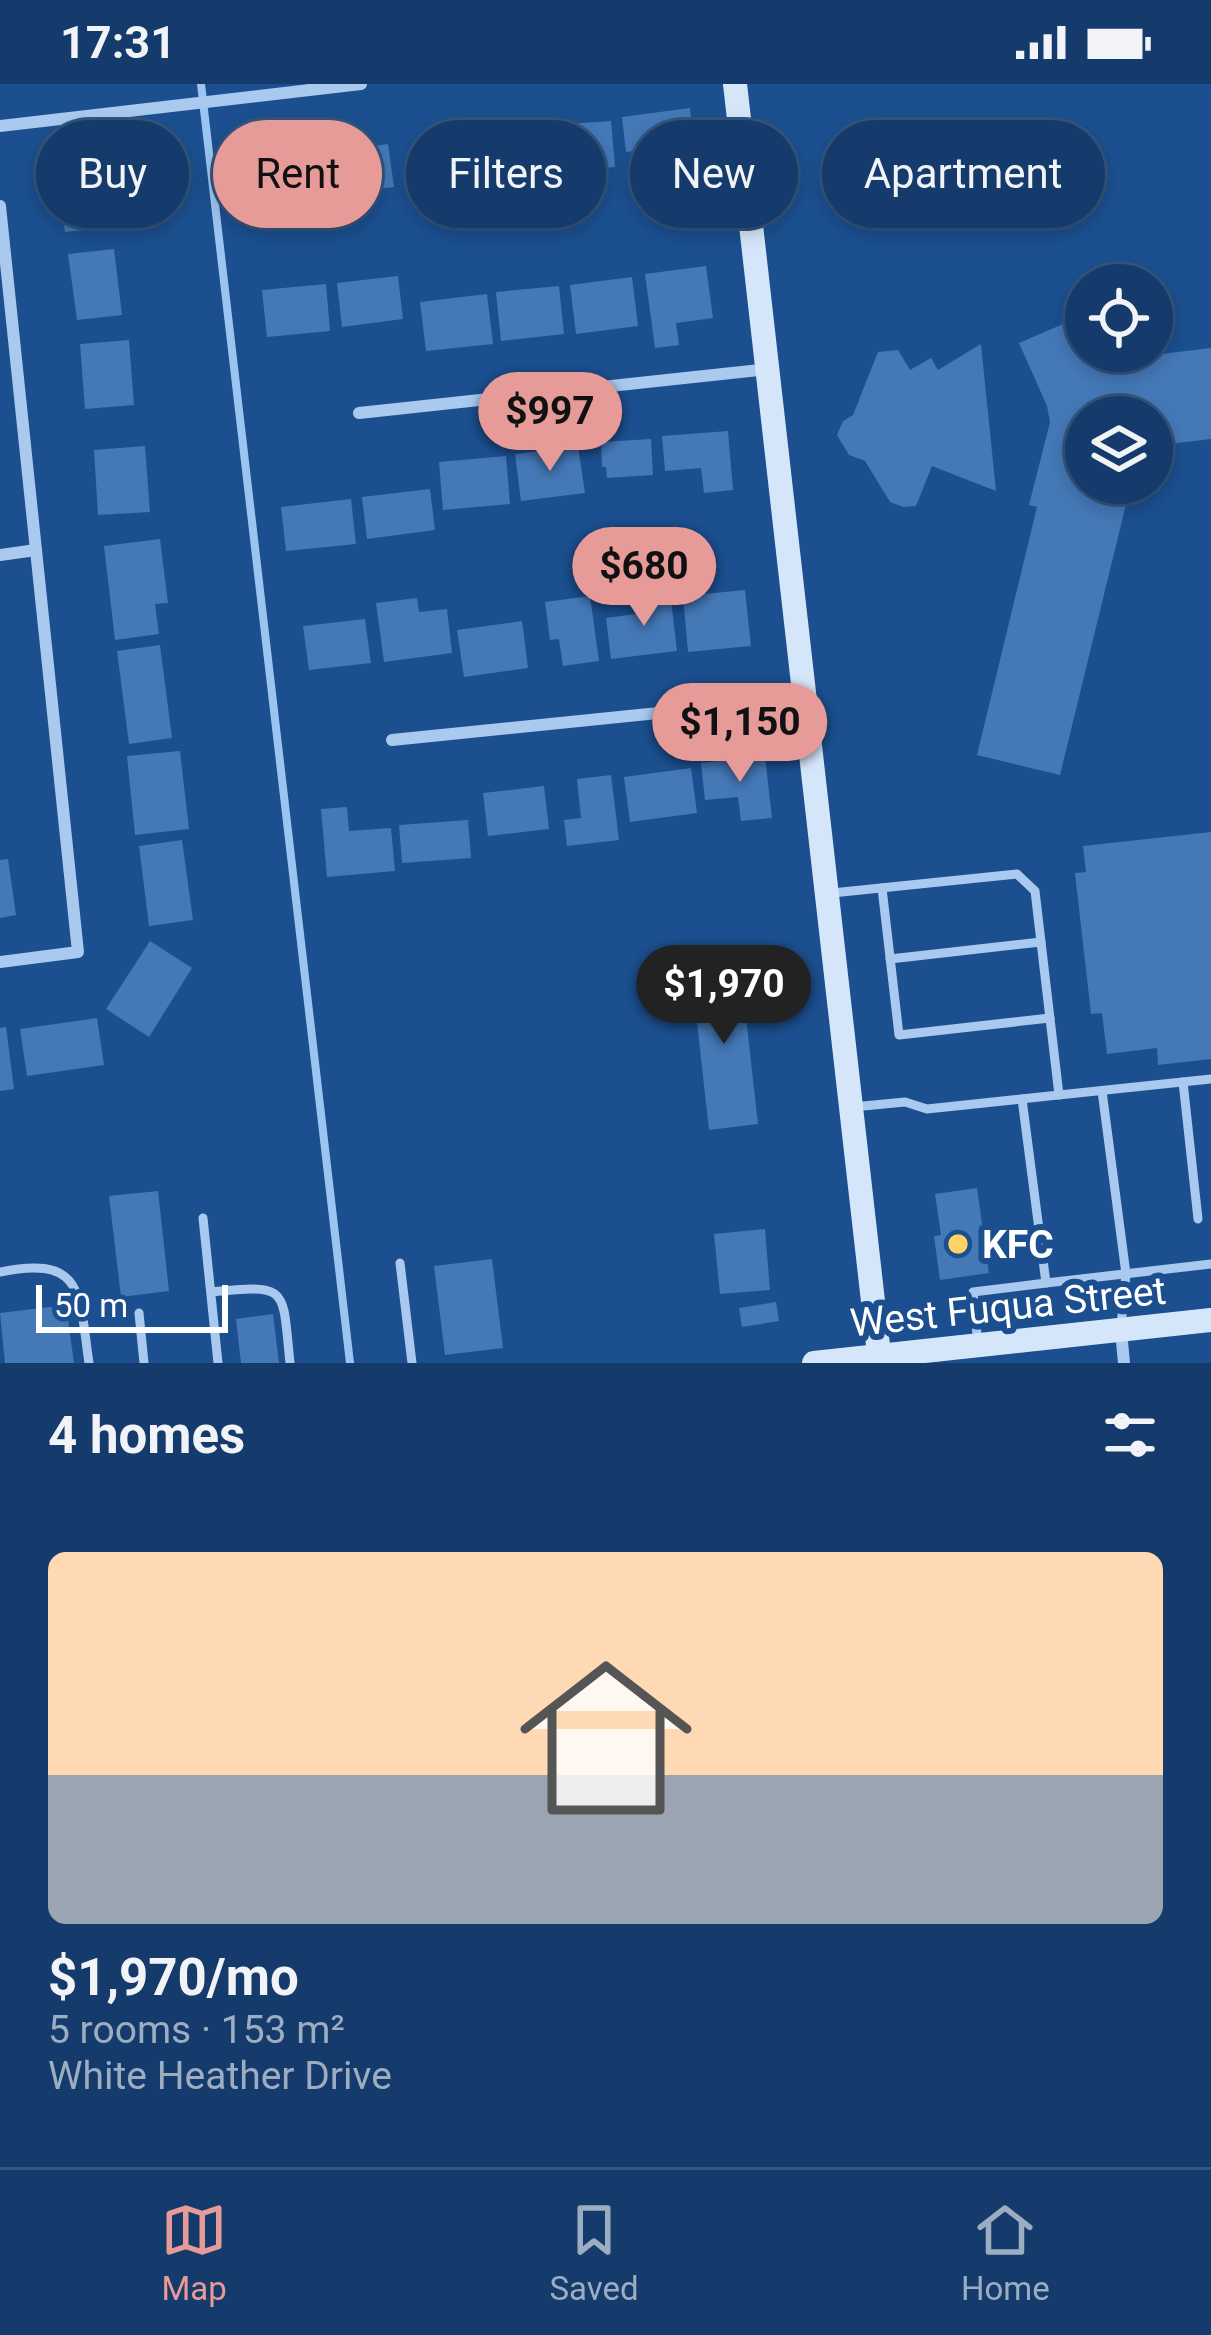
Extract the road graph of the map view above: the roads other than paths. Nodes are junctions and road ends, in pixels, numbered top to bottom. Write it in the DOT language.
graph roads {
  1 [pos="361,84"];
  2 [pos="735,84"];
  3 [pos="0,126"];
  4 [pos="0,206"];
  5 [pos="769,369"];
  6 [pos="359,413"];
  7 [pos="37,550"];
  8 [pos="0,555"];
  9 [pos="806,698"];
  10 [pos="392,740"];
  11 [pos="882,888"];
  12 [pos="826,894"];
  13 [pos="1041,942"];
  14 [pos="890,959"];
  15 [pos="0,962"];
  16 [pos="1050,1018"];
  17 [pos="1211,1079"];
  18 [pos="1183,1082"];
  19 [pos="1102,1091"];
  20 [pos="1059,1094"];
  21 [pos="1022,1099"];
  22 [pos="852,1107"];
  23 [pos="203,1218"];
  24 [pos="1198,1219"];
  25 [pos="400,1263"];
  26 [pos="1211,1264"];
  27 [pos="0,1272"];
  28 [pos="1126,1274"];
  29 [pos="1046,1283"];
  30 [pos="211,1292"];
  31 [pos="139,1313"];
  32 [pos="1211,1320"];
  33 [pos="1120,1331"];
  34 [pos="978,1345"];
  35 [pos="880,1359"];
  36 [pos="89,1363"];
  37 [pos="144,1363"];
  38 [pos="218,1363"];
  39 [pos="290,1363"];
  40 [pos="412,1363"];
  41 [pos="814,1363"];
  42 [pos="1124,1363"];
  1 -- 3 [label="street"];
  2 -- 5 [label="street"];
  4 -- 7 [label="street"];
  5 -- 6 [label="street"];
  5 -- 9 [label="street"];
  7 -- 8 [label="street"];
  7 -- 15 [label="street"];
  9 -- 10 [label="street"];
  9 -- 12 [label="street"];
  11 -- 12 [label="lane"];
  11 -- 13 [label="lane"];
  11 -- 14 [label="lane"];
  12 -- 22 [label="street"];
  13 -- 14 [label="lane"];
  13 -- 16 [label="lane"];
  14 -- 16 [label="lane"];
  16 -- 20 [label="lane"];
  17 -- 18 [label="lane"];
  18 -- 19 [label="lane"];
  18 -- 24 [label="lane"];
  19 -- 20 [label="lane"];
  19 -- 28 [label="lane"];
  20 -- 21 [label="lane"];
  21 -- 22 [label="lane"];
  21 -- 29 [label="lane"];
  22 -- 35 [label="street"];
  23 -- 30 [label="lane"];
  25 -- 40 [label="lane"];
  26 -- 28 [label="lane"];
  27 -- 36 [label="lane"];
  28 -- 29 [label="lane"];
  28 -- 33 [label="lane"];
  29 -- 34 [label="lane"];
  30 -- 38 [label="lane"];
  30 -- 39 [label="lane"];
  31 -- 37 [label="lane"];
  32 -- 33 [label="street, West Fuqua Street"];
  33 -- 34 [label="street, West Fuqua Street"];
  33 -- 42 [label="street"];
  34 -- 35 [label="street, West Fuqua Street"];
  35 -- 41 [label="street, West Fuqua Street"];
}
